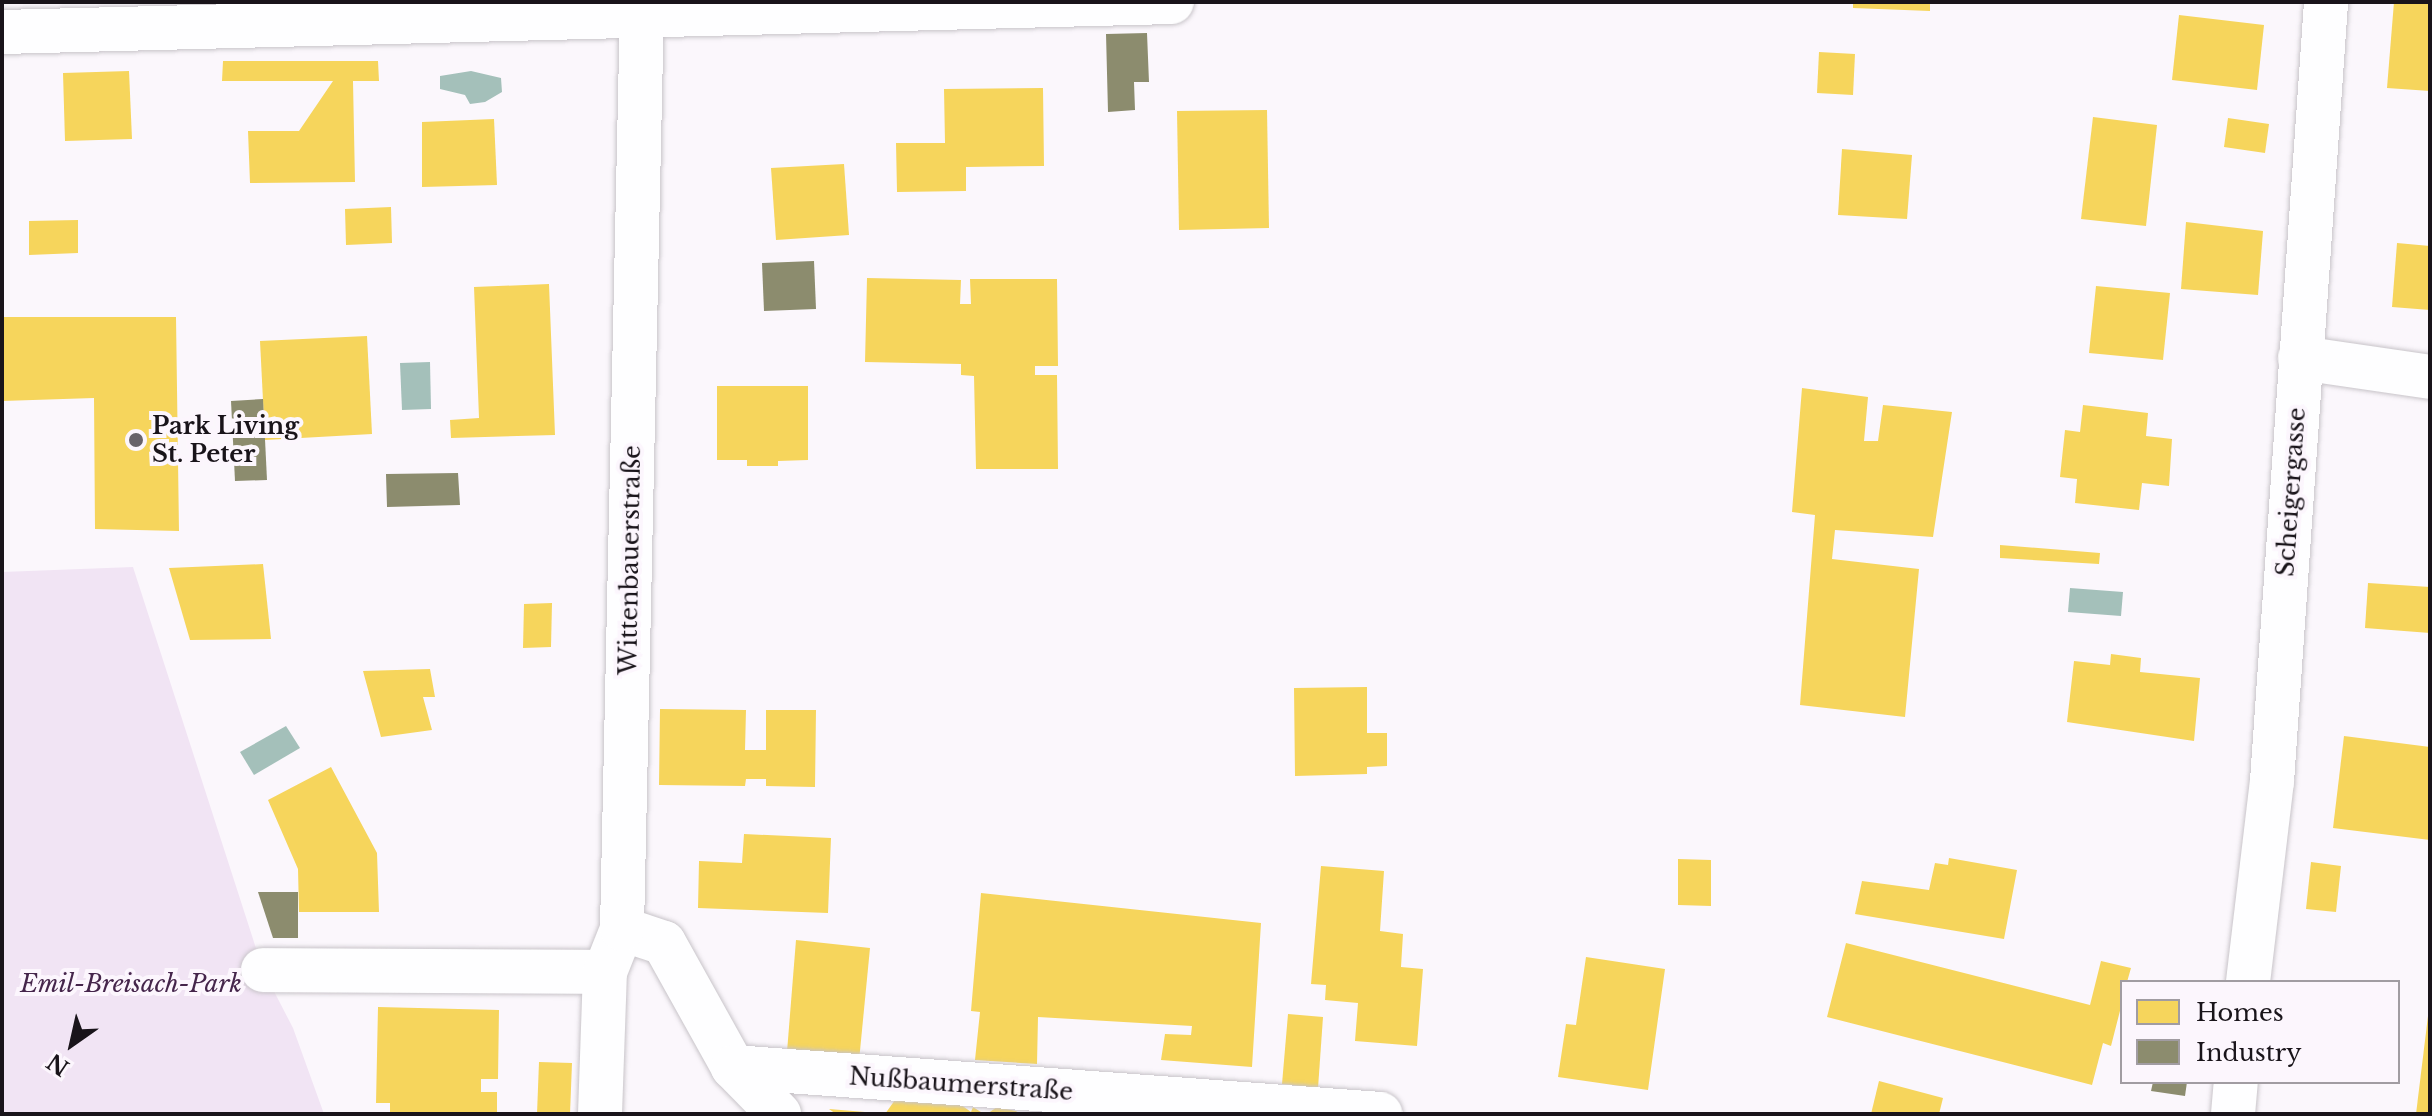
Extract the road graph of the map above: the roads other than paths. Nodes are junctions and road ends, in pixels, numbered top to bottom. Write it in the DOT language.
graph roads {
  1 [pos="1172,2"];
  2 [pos="2326,2"];
  3 [pos="642,8"];
  4 [pos="2,32"];
  5 [pos="2300,358"];
  6 [pos="2430,377"];
  7 [pos="622,929"];
  8 [pos="263,970"];
  9 [pos="605,972"];
  10 [pos="2248,980"];
  11 [pos="733,1067"];
  12 [pos="2236,1084"];
  13 [pos="600,1114"];
  14 [pos="779,1114"];
  15 [pos="1380,1114"];
  16 [pos="2233,1114"];
  1 -- 3 [label="street"];
  2 -- 5 [label="street, Scheigergasse"];
  3 -- 4 [label="street"];
  3 -- 7 [label="street, Wittenbauerstraße"];
  5 -- 6 [label="street"];
  5 -- 10 [label="street, Scheigergasse"];
  7 -- 9 [label="street, Wittenbauerstraße"];
  7 -- 11 [label="street"];
  8 -- 9 [label="street"];
  9 -- 13 [label="street, Wittenbauerstraße"];
  11 -- 14 [label="street"];
  11 -- 15 [label="street, Nußbaumerstraße"];
  12 -- 16 [label="street"];
}
